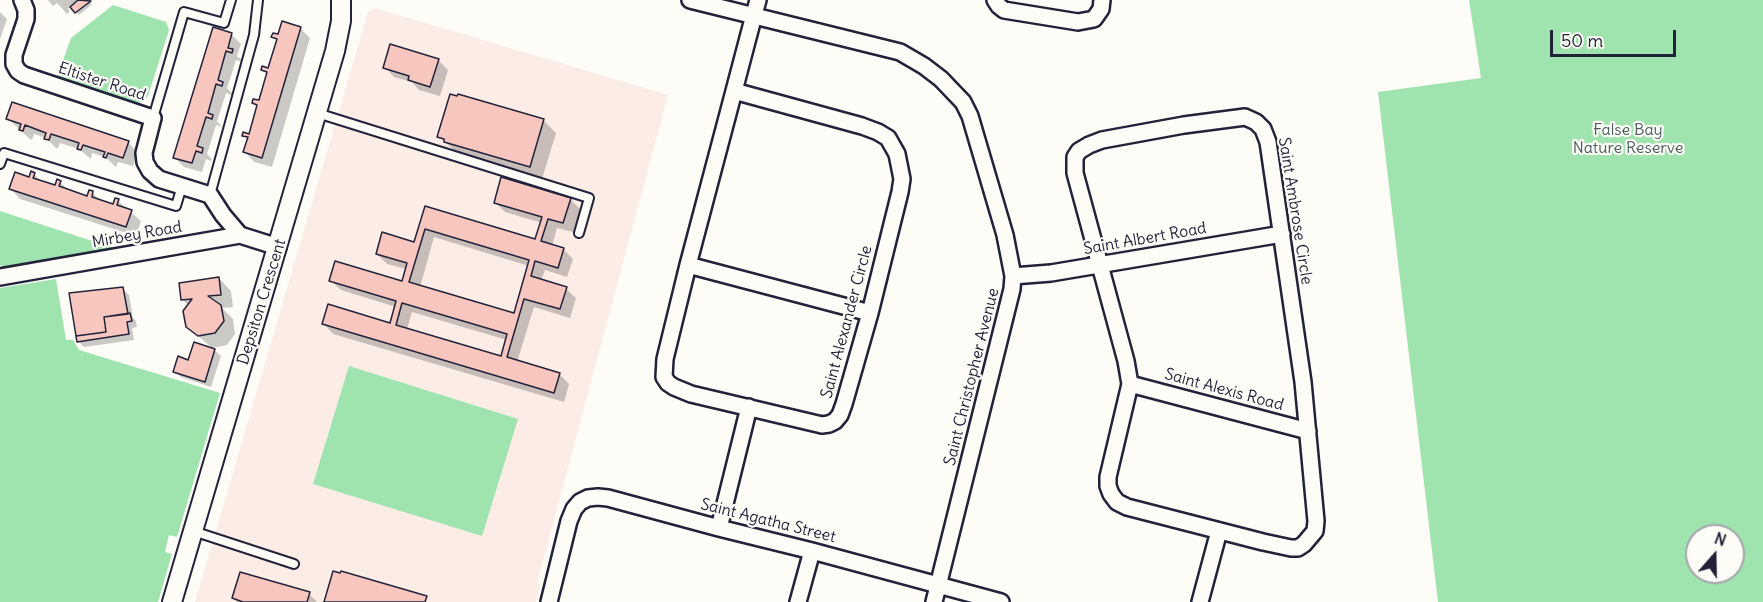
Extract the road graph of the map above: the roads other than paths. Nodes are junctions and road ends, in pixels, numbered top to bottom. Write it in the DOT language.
graph roads {
  1 [pos="22,0"];
  2 [pos="231,0"];
  3 [pos="258,0"];
  4 [pos="341,0"];
  5 [pos="690,0"];
  6 [pos="995,0"];
  7 [pos="1103,1"];
  8 [pos="756,7"];
  9 [pos="734,92"];
  10 [pos="317,114"];
  11 [pos="153,118"];
  12 [pos="0,164"];
  13 [pos="182,186"];
  14 [pos="210,195"];
  15 [pos="579,233"];
  16 [pos="1282,234"];
  17 [pos="240,235"];
  18 [pos="278,247"];
  19 [pos="1100,265"];
  20 [pos="688,266"];
  21 [pos="1013,276"];
  22 [pos="0,277"];
  23 [pos="870,313"];
  24 [pos="1130,384"];
  25 [pos="749,407"];
  26 [pos="1308,431"];
  27 [pos="719,528"];
  28 [pos="192,531"];
  29 [pos="1219,531"];
  30 [pos="812,550"];
  31 [pos="294,564"];
  32 [pos="939,586"];
  33 [pos="172,602"];
  34 [pos="549,602"];
  35 [pos="798,602"];
  36 [pos="934,602"];
  37 [pos="1001,602"];
  38 [pos="1200,602"];
  1 -- 11 [label="street, Eltister Road"];
  2 -- 11 [label="lane"];
  3 -- 14 [label="lane"];
  4 -- 10 [label="street, Depsiton Crescent"];
  5 -- 8 [label="street, Saint Christopher Avenue"];
  6 -- 7 [label="street"];
  8 -- 9 [label="street, Saint Alexander Circle"];
  8 -- 21 [label="street, Saint Christopher Avenue"];
  9 -- 20 [label="street, Saint Alexander Circle"];
  9 -- 23 [label="street, Saint Alexander Circle"];
  10 -- 15 [label="lane"];
  10 -- 18 [label="street, Depsiton Crescent"];
  11 -- 13 [label="street, Eltister Road"];
  12 -- 13 [label="lane"];
  13 -- 14 [label="street, Eltister Road"];
  14 -- 17 [label="street"];
  16 -- 19 [label="street, Saint Albert Road"];
  16 -- 19 [label="street, Saint Ambrose Circle"];
  16 -- 26 [label="street, Saint Ambrose Circle"];
  17 -- 18 [label="street, Mirbey Road"];
  17 -- 22 [label="street, Mirbey Road"];
  18 -- 28 [label="street, Depsiton Crescent"];
  19 -- 21 [label="street, Saint Albert Road"];
  19 -- 24 [label="street, Saint Ambrose Circle"];
  20 -- 23 [label="street"];
  20 -- 25 [label="street, Saint Alexander Circle"];
  21 -- 32 [label="street, Saint Christopher Avenue"];
  23 -- 25 [label="street, Saint Alexander Circle"];
  24 -- 26 [label="street, Saint Alexis Road"];
  24 -- 29 [label="street, Saint Ambrose Circle"];
  25 -- 27 [label="street"];
  26 -- 29 [label="street, Saint Ambrose Circle"];
  27 -- 30 [label="street, Saint Agatha Street"];
  27 -- 34 [label="street, Saint Agatha Street"];
  28 -- 31 [label="lane"];
  28 -- 33 [label="street, Depsiton Crescent"];
  29 -- 38 [label="street"];
  30 -- 32 [label="street, Saint Agatha Street"];
  30 -- 35 [label="street"];
  32 -- 36 [label="street, Saint Christopher Avenue"];
  32 -- 37 [label="street, Saint Agatha Street"];
}
